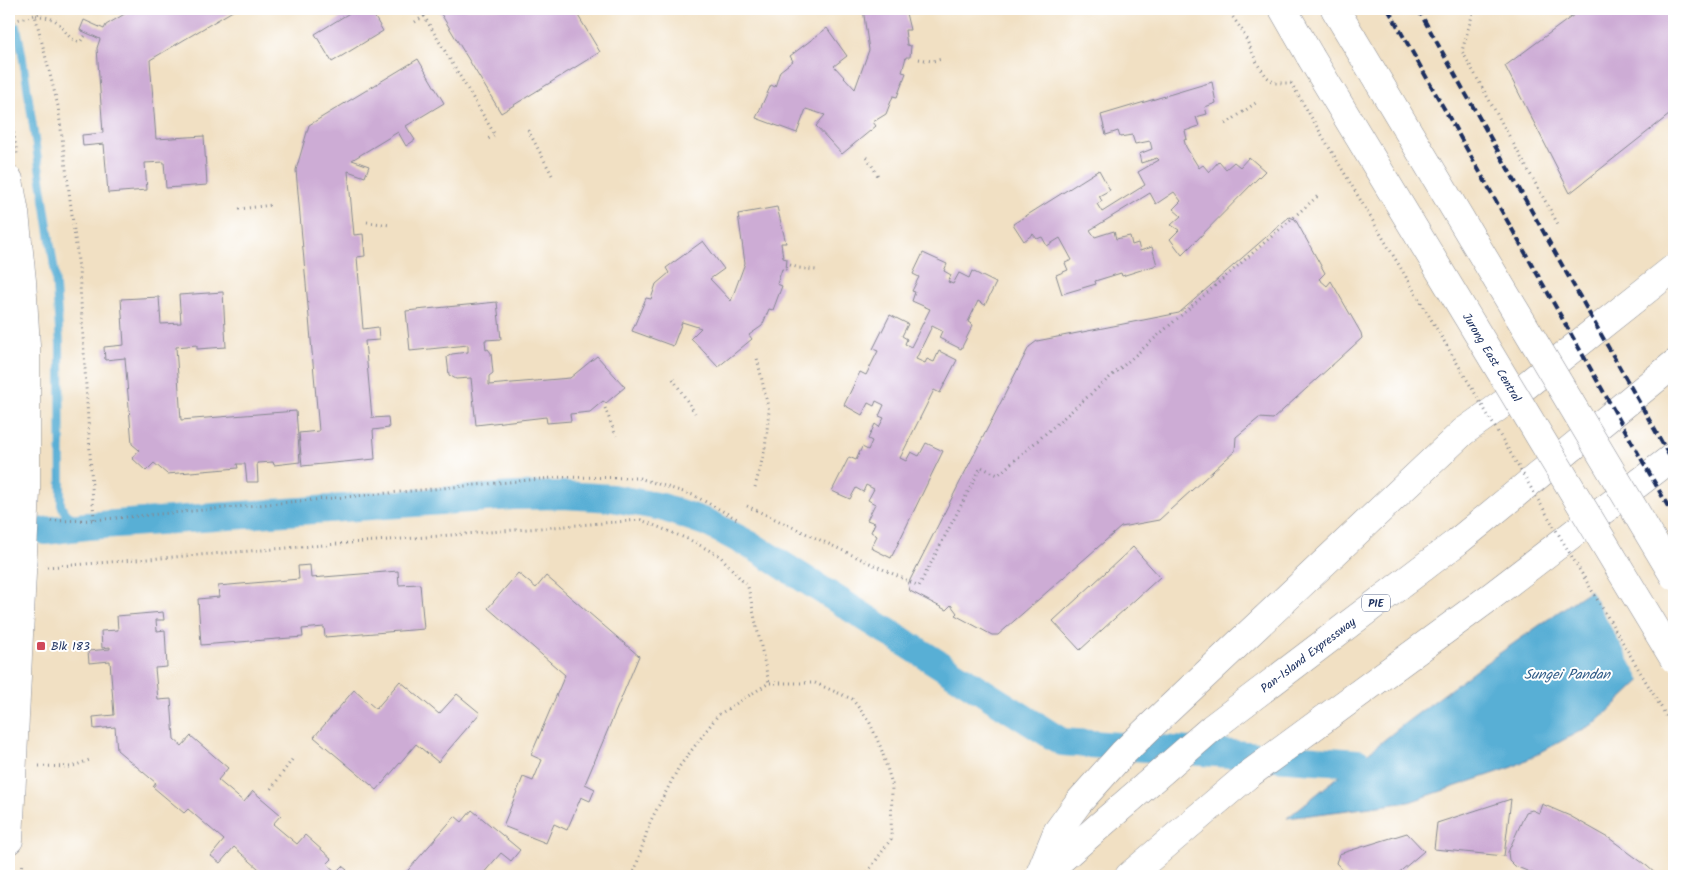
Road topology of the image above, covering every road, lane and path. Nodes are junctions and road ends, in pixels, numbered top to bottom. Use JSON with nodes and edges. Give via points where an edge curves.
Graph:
{"nodes":[{"id":1,"x":48,"y":9,"type":"edge"},
{"id":2,"x":420,"y":9,"type":"edge"},
{"id":3,"x":1227,"y":9,"type":"edge"},
{"id":4,"x":1283,"y":9,"type":"edge"},
{"id":5,"x":1335,"y":9,"type":"edge"},
{"id":6,"x":1474,"y":9,"type":"edge"},
{"id":7,"x":35,"y":15,"type":"junction"},
{"id":8,"x":424,"y":16,"type":"junction"},
{"id":9,"x":9,"y":22,"type":"edge"},
{"id":10,"x":415,"y":22,"type":"dead end"},
{"id":11,"x":85,"y":36,"type":"dead end"},
{"id":12,"x":919,"y":59,"type":"dead end"},
{"id":13,"x":943,"y":59,"type":"dead end"},
{"id":14,"x":1258,"y":102,"type":"dead end"},
{"id":15,"x":1226,"y":124,"type":"dead end"},
{"id":16,"x":528,"y":130,"type":"dead end"},
{"id":17,"x":486,"y":140,"type":"dead end"},
{"id":18,"x":867,"y":158,"type":"dead end"},
{"id":19,"x":552,"y":175,"type":"dead end"},
{"id":20,"x":878,"y":176,"type":"dead end"},
{"id":21,"x":9,"y":180,"type":"edge"},
{"id":22,"x":1319,"y":195,"type":"dead end"},
{"id":23,"x":272,"y":205,"type":"dead end"},
{"id":24,"x":239,"y":209,"type":"dead end"},
{"id":25,"x":368,"y":222,"type":"dead end"},
{"id":26,"x":390,"y":225,"type":"dead end"},
{"id":27,"x":1559,"y":226,"type":"dead end"},
{"id":28,"x":790,"y":265,"type":"dead end"},
{"id":29,"x":1674,"y":268,"type":"edge"},
{"id":30,"x":816,"y":270,"type":"dead end"},
{"id":31,"x":757,"y":358,"type":"dead end"},
{"id":32,"x":1674,"y":364,"type":"edge"},
{"id":33,"x":673,"y":379,"type":"dead end"},
{"id":34,"x":605,"y":408,"type":"dead end"},
{"id":35,"x":695,"y":413,"type":"dead end"},
{"id":36,"x":616,"y":436,"type":"dead end"},
{"id":37,"x":1674,"y":456,"type":"edge"},
{"id":38,"x":755,"y":487,"type":"dead end"},
{"id":39,"x":746,"y":506,"type":"dead end"},
{"id":40,"x":94,"y":520,"type":"junction"},
{"id":41,"x":739,"y":520,"type":"dead end"},
{"id":42,"x":63,"y":521,"type":"dead end"},
{"id":43,"x":39,"y":568,"type":"dead end"},
{"id":44,"x":1674,"y":576,"type":"edge"},
{"id":45,"x":1674,"y":659,"type":"edge"},
{"id":46,"x":769,"y":683,"type":"junction"},
{"id":47,"x":1674,"y":729,"type":"edge"},
{"id":48,"x":294,"y":757,"type":"dead end"},
{"id":49,"x":92,"y":759,"type":"dead end"},
{"id":50,"x":37,"y":766,"type":"dead end"},
{"id":51,"x":271,"y":789,"type":"dead end"},
{"id":52,"x":9,"y":840,"type":"edge"},
{"id":53,"x":633,"y":876,"type":"edge"},
{"id":54,"x":864,"y":876,"type":"edge"},
{"id":55,"x":1040,"y":876,"type":"edge"},
{"id":56,"x":1129,"y":876,"type":"edge"}],
"edges":[{"from":1,"to":7,"type":"path"},
{"from":2,"to":8,"type":"path"},
{"from":3,"to":47,"type":"path","bridge":true,"via":[[1267,77],[1274,82],[1291,83]]},
{"from":4,"to":45,"type":"main road","name":"Jurong East Central","bridge":true},
{"from":5,"to":44,"type":"main road","bridge":true},
{"from":6,"to":27,"type":"path","via":[[1462,51]]},
{"from":7,"to":9,"type":"path"},
{"from":7,"to":11,"type":"path","via":[[58,23],[70,39],[80,42]]},
{"from":7,"to":40,"type":"path","via":[[58,106],[80,269]]},
{"from":8,"to":10,"type":"path"},
{"from":8,"to":17,"type":"path","via":[[495,135]]},
{"from":12,"to":13,"type":"path"},
{"from":14,"to":15,"type":"path"},
{"from":16,"to":19,"type":"path"},
{"from":18,"to":20,"type":"path"},
{"from":21,"to":52,"type":"main road","via":[[22,281],[26,346],[26,491]]},
{"from":22,"to":39,"type":"path","via":[[998,475],[981,467],[919,586]]},
{"from":23,"to":24,"type":"path"},
{"from":25,"to":26,"type":"path"},
{"from":28,"to":30,"type":"path"},
{"from":29,"to":55,"type":"main road","via":[[1463,432],[1153,724],[1078,803],[1057,832]]},
{"from":31,"to":38,"type":"path","via":[[769,411],[766,449]]},
{"from":32,"to":55,"type":"main road","name":"Pan-Island Expressway","number":"PIE","via":[[1457,542],[1212,728]]},
{"from":33,"to":35,"type":"path"},
{"from":34,"to":36,"type":"path"},
{"from":37,"to":56,"type":"main road","via":[[1493,596],[1248,774]]},
{"from":40,"to":41,"type":"path","via":[[572,477],[639,478],[692,495]]},
{"from":40,"to":42,"type":"path"},
{"from":43,"to":46,"type":"path","via":[[641,520],[720,556],[748,587]]},
{"from":46,"to":53,"type":"path","via":[[718,715],[679,767],[650,822]]},
{"from":46,"to":54,"type":"path","via":[[815,683],[852,700],[869,721],[892,784],[891,839]]},
{"from":48,"to":51,"type":"path"},
{"from":49,"to":50,"type":"path","via":[[71,767]]}]}
